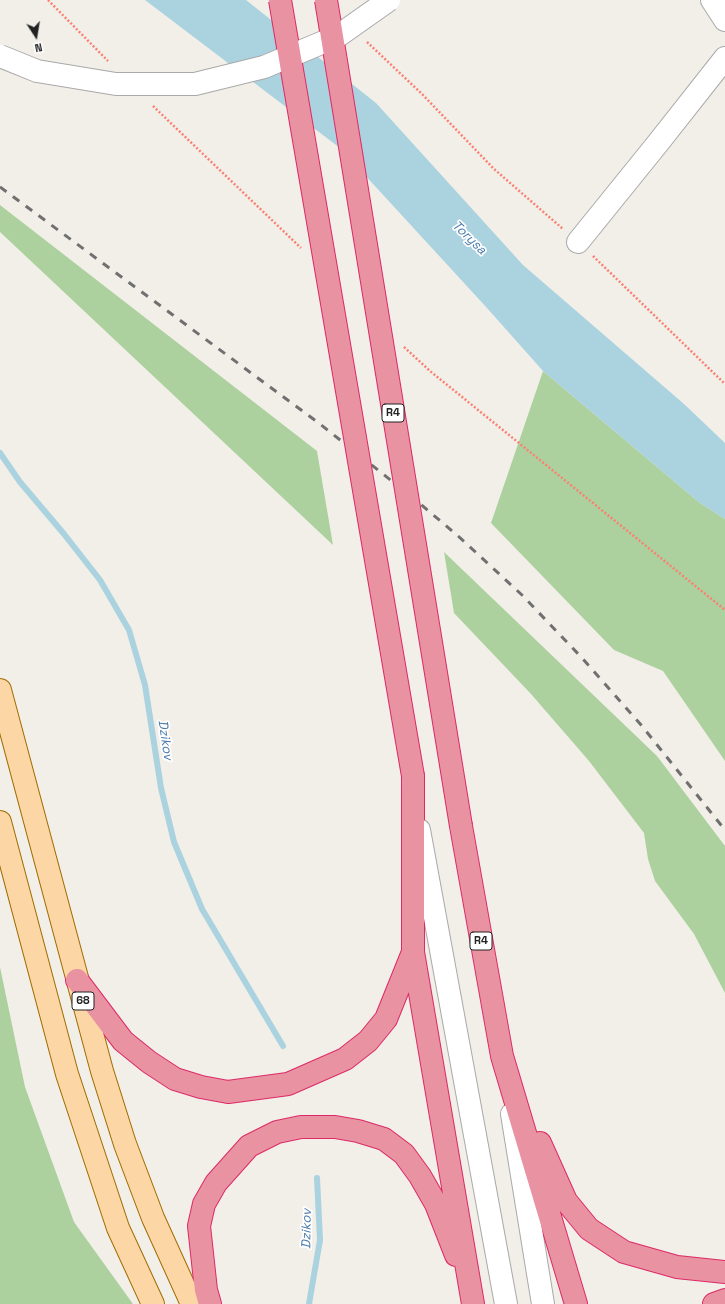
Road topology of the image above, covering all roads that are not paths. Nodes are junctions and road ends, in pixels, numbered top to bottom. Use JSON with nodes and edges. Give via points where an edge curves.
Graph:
{"nodes":[{"id":1,"x":280,"y":0,"type":"edge"},
{"id":2,"x":326,"y":0,"type":"edge"},
{"id":3,"x":389,"y":0,"type":"edge"},
{"id":4,"x":712,"y":0,"type":"edge"},
{"id":5,"x":725,"y":20,"type":"edge"},
{"id":6,"x":0,"y":56,"type":"edge"},
{"id":7,"x":725,"y":58,"type":"edge"},
{"id":8,"x":578,"y":242,"type":"road end"},
{"id":9,"x":0,"y":690,"type":"edge"},
{"id":10,"x":413,"y":776,"type":"junction"},
{"id":11,"x":0,"y":822,"type":"edge"},
{"id":12,"x":413,"y":952,"type":"junction"},
{"id":13,"x":77,"y":980,"type":"junction"},
{"id":14,"x":502,"y":1056,"type":"junction"},
{"id":15,"x":725,"y":1272,"type":"edge"},
{"id":16,"x":473,"y":1300,"type":"edge"},
{"id":17,"x":725,"y":1300,"type":"edge"},
{"id":18,"x":153,"y":1304,"type":"edge"},
{"id":19,"x":192,"y":1304,"type":"edge"},
{"id":20,"x":210,"y":1304,"type":"edge"},
{"id":21,"x":506,"y":1304,"type":"edge"},
{"id":22,"x":543,"y":1304,"type":"edge"},
{"id":23,"x":576,"y":1304,"type":"edge"},
{"id":24,"x":714,"y":1304,"type":"edge"}],
"edges":[{"from":1,"to":10,"type":"highway","bridge":true},
{"from":2,"to":14,"type":"highway","number":"R4","bridge":true,"via":[[460,826]]},
{"from":3,"to":6,"type":"lane","bridge":true,"via":[[338,36],[264,67],[195,84],[116,84],[37,71]]},
{"from":4,"to":5,"type":"lane"},
{"from":7,"to":8,"type":"lane"},
{"from":9,"to":13,"type":"main road","number":"68"},
{"from":10,"to":12,"type":"highway"},
{"from":10,"to":21,"type":"lane","via":[[421,842]]},
{"from":11,"to":18,"type":"main road","via":[[67,1074],[118,1228]]},
{"from":12,"to":13,"type":"highway","via":[[386,1019],[368,1041],[345,1060],[288,1084],[228,1092],[175,1079],[149,1062],[123,1040]]},
{"from":12,"to":16,"type":"highway"},
{"from":13,"to":19,"type":"main road","number":"68","via":[[125,1144]]},
{"from":14,"to":15,"type":"highway","via":[[566,1201],[589,1229],[624,1252],[676,1267]]},
{"from":14,"to":22,"type":"lane","number":"R4"},
{"from":14,"to":23,"type":"highway"},
{"from":16,"to":20,"type":"highway","via":[[436,1204],[404,1154],[384,1139],[358,1131],[335,1127],[301,1127],[277,1132],[249,1146],[216,1183],[204,1204],[199,1226],[206,1290]]},
{"from":17,"to":24,"type":"highway"}]}
